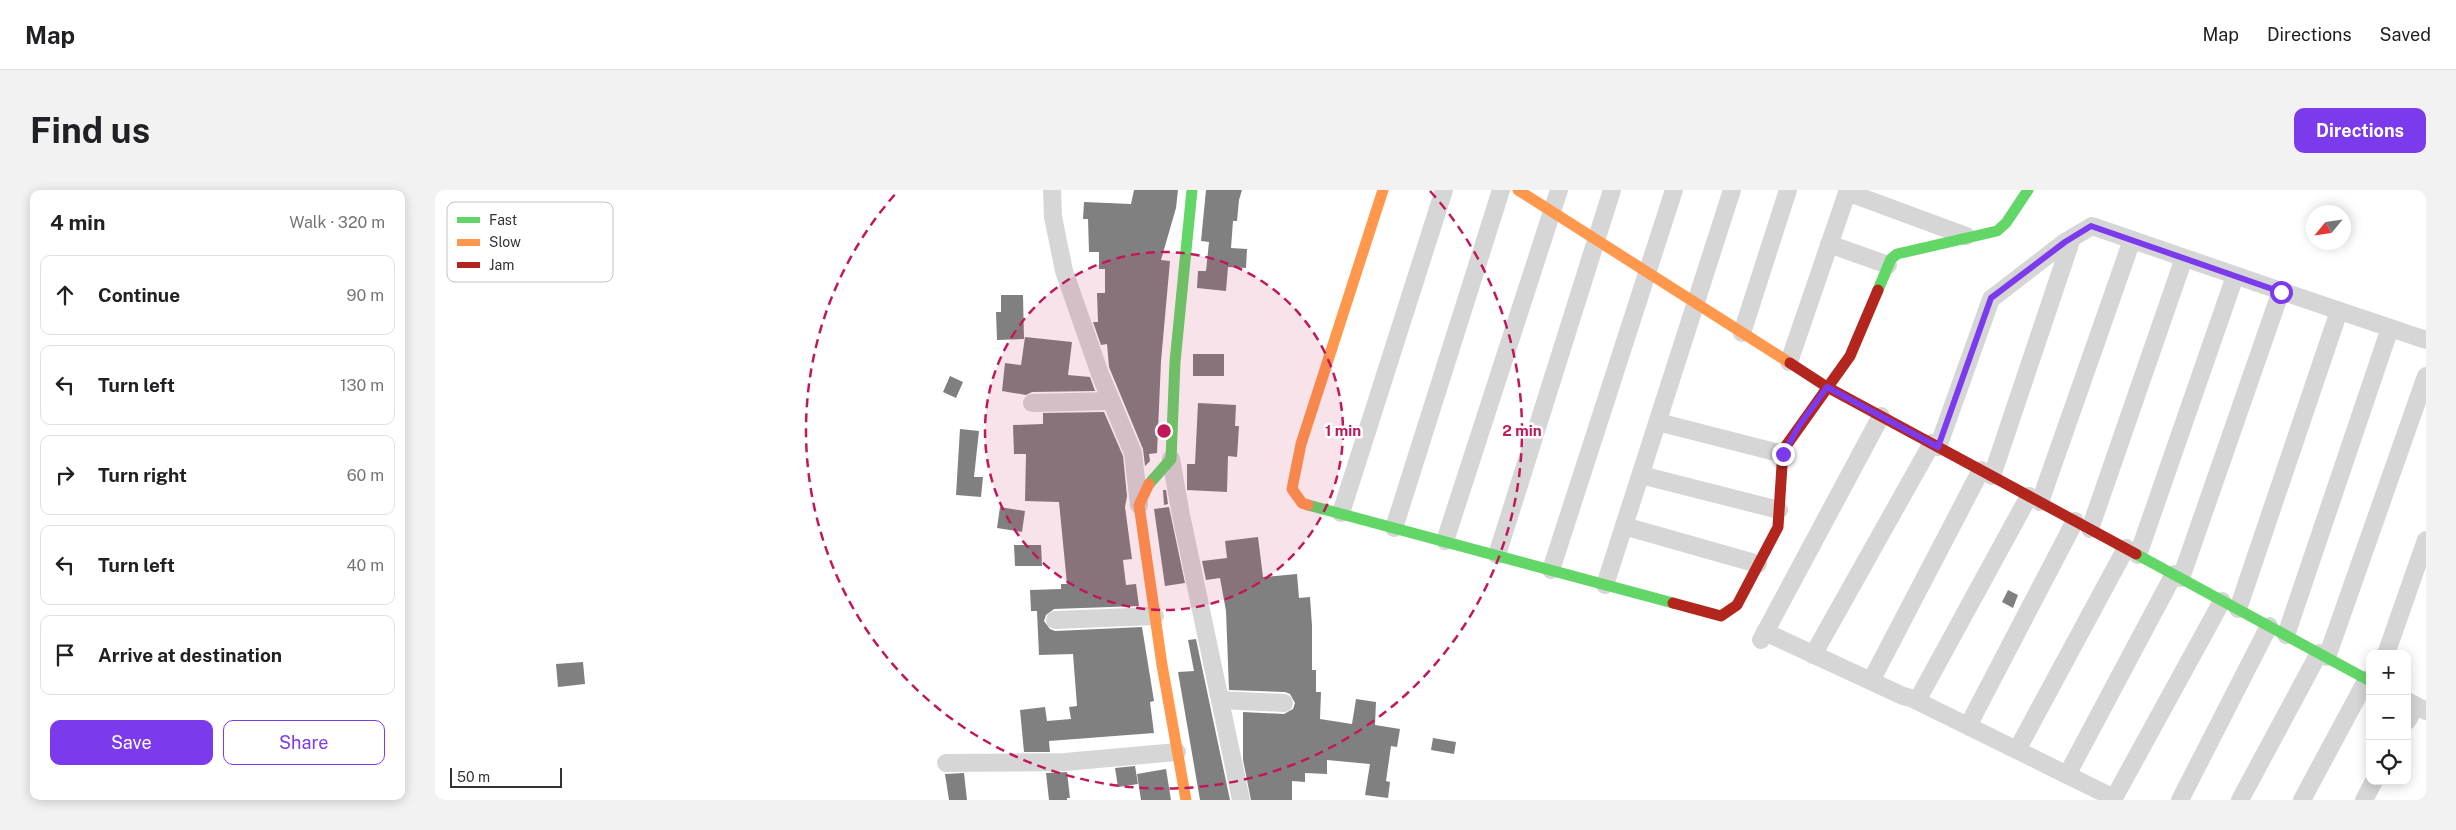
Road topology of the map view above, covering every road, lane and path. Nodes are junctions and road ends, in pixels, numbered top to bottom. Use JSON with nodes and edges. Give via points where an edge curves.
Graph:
{"nodes":[{"id":1,"x":1052,"y":190,"type":"edge"},
{"id":2,"x":1192,"y":190,"type":"edge"},
{"id":3,"x":1383,"y":190,"type":"edge"},
{"id":4,"x":1444,"y":190,"type":"edge"},
{"id":5,"x":1501,"y":190,"type":"edge"},
{"id":6,"x":1518,"y":190,"type":"edge"},
{"id":7,"x":1559,"y":190,"type":"edge"},
{"id":8,"x":1613,"y":190,"type":"edge"},
{"id":9,"x":1674,"y":190,"type":"edge"},
{"id":10,"x":1732,"y":190,"type":"edge"},
{"id":11,"x":1788,"y":190,"type":"edge"},
{"id":12,"x":1847,"y":191,"type":"edge"},
{"id":13,"x":2025,"y":191,"type":"edge"},
{"id":14,"x":1552,"y":212,"type":"junction"},
{"id":15,"x":1966,"y":236,"type":"junction"},
{"id":16,"x":2072,"y":238,"type":"junction"},
{"id":17,"x":1595,"y":239,"type":"junction"},
{"id":18,"x":2132,"y":240,"type":"junction"},
{"id":19,"x":1829,"y":244,"type":"junction"},
{"id":20,"x":2184,"y":258,"type":"junction"},
{"id":21,"x":1888,"y":265,"type":"junction"},
{"id":22,"x":1648,"y":272,"type":"junction"},
{"id":23,"x":2235,"y":276,"type":"junction"},
{"id":24,"x":2281,"y":292,"type":"junction"},
{"id":25,"x":1695,"y":302,"type":"junction"},
{"id":26,"x":2339,"y":311,"type":"junction"},
{"id":27,"x":2390,"y":328,"type":"junction"},
{"id":28,"x":1742,"y":332,"type":"junction"},
{"id":29,"x":2426,"y":340,"type":"edge"},
{"id":30,"x":1789,"y":362,"type":"junction"},
{"id":31,"x":2426,"y":376,"type":"edge"},
{"id":32,"x":1827,"y":387,"type":"junction"},
{"id":33,"x":1111,"y":401,"type":"junction"},
{"id":34,"x":1031,"y":403,"type":"dead end"},
{"id":35,"x":1881,"y":416,"type":"junction"},
{"id":36,"x":1659,"y":422,"type":"junction"},
{"id":37,"x":1935,"y":445,"type":"junction"},
{"id":38,"x":1783,"y":454,"type":"junction"},
{"id":39,"x":1171,"y":459,"type":"junction"},
{"id":40,"x":1987,"y":473,"type":"junction"},
{"id":41,"x":1641,"y":475,"type":"junction"},
{"id":42,"x":2035,"y":499,"type":"junction"},
{"id":43,"x":1139,"y":505,"type":"junction"},
{"id":44,"x":1779,"y":510,"type":"junction"},
{"id":45,"x":1341,"y":514,"type":"junction"},
{"id":46,"x":2083,"y":525,"type":"junction"},
{"id":47,"x":1624,"y":526,"type":"junction"},
{"id":48,"x":1395,"y":528,"type":"junction"},
{"id":49,"x":2426,"y":540,"type":"edge"},
{"id":50,"x":1445,"y":542,"type":"junction"},
{"id":51,"x":2132,"y":552,"type":"junction"},
{"id":52,"x":1497,"y":556,"type":"junction"},
{"id":53,"x":1759,"y":564,"type":"junction"},
{"id":54,"x":1551,"y":570,"type":"junction"},
{"id":55,"x":2177,"y":576,"type":"junction"},
{"id":56,"x":1605,"y":585,"type":"junction"},
{"id":57,"x":2230,"y":605,"type":"junction"},
{"id":58,"x":1155,"y":616,"type":"junction"},
{"id":59,"x":1055,"y":620,"type":"dead end"},
{"id":60,"x":2269,"y":626,"type":"junction"},
{"id":61,"x":2286,"y":635,"type":"junction"},
{"id":62,"x":2388,"y":650,"type":"edge"},
{"id":63,"x":1813,"y":655,"type":"junction"},
{"id":64,"x":2323,"y":655,"type":"junction"},
{"id":65,"x":2366,"y":679,"type":"edge"},
{"id":66,"x":1871,"y":682,"type":"junction"},
{"id":67,"x":2366,"y":684,"type":"edge"},
{"id":68,"x":1220,"y":700,"type":"junction"},
{"id":69,"x":1917,"y":701,"type":"junction"},
{"id":70,"x":1284,"y":703,"type":"dead end"},
{"id":71,"x":1968,"y":726,"type":"junction"},
{"id":72,"x":2017,"y":750,"type":"junction"},
{"id":73,"x":1177,"y":752,"type":"junction"},
{"id":74,"x":945,"y":763,"type":"dead end"},
{"id":75,"x":2067,"y":775,"type":"junction"},
{"id":76,"x":2372,"y":785,"type":"edge"},
{"id":77,"x":2123,"y":797,"type":"edge"},
{"id":78,"x":1186,"y":800,"type":"edge"},
{"id":79,"x":1241,"y":800,"type":"edge"},
{"id":80,"x":2180,"y":800,"type":"edge"},
{"id":81,"x":2240,"y":800,"type":"edge"},
{"id":82,"x":2302,"y":800,"type":"edge"},
{"id":83,"x":2364,"y":800,"type":"edge"}],
"edges":[{"from":1,"to":33,"type":"street","via":[[1053,217],[1064,271]]},
{"from":2,"to":39,"type":"street","via":[[1175,362]]},
{"from":3,"to":45,"type":"street","via":[[1301,444],[1292,489],[1302,503]]},
{"from":4,"to":45,"type":"street"},
{"from":5,"to":48,"type":"street"},
{"from":6,"to":14,"type":"street"},
{"from":7,"to":14,"type":"street"},
{"from":8,"to":17,"type":"street"},
{"from":9,"to":22,"type":"street"},
{"from":10,"to":25,"type":"street"},
{"from":11,"to":28,"type":"street"},
{"from":12,"to":15,"type":"street"},
{"from":12,"to":19,"type":"street"},
{"from":13,"to":15,"type":"street","via":[[2006,223],[1997,231]]},
{"from":14,"to":17,"type":"street"},
{"from":14,"to":50,"type":"street"},
{"from":15,"to":21,"type":"street","via":[[1897,254]]},
{"from":16,"to":18,"type":"street","via":[[2091,226]]},
{"from":16,"to":37,"type":"street","via":[[1991,298]]},
{"from":16,"to":40,"type":"street"},
{"from":17,"to":22,"type":"street"},
{"from":17,"to":52,"type":"street"},
{"from":18,"to":20,"type":"street"},
{"from":18,"to":42,"type":"street"},
{"from":19,"to":21,"type":"street"},
{"from":19,"to":30,"type":"street"},
{"from":20,"to":23,"type":"street"},
{"from":20,"to":46,"type":"street"},
{"from":21,"to":32,"type":"street","via":[[1850,356]]},
{"from":22,"to":25,"type":"street"},
{"from":22,"to":54,"type":"street"},
{"from":23,"to":24,"type":"street"},
{"from":23,"to":51,"type":"street"},
{"from":24,"to":26,"type":"street"},
{"from":24,"to":55,"type":"street"},
{"from":25,"to":28,"type":"street"},
{"from":25,"to":36,"type":"street"},
{"from":26,"to":27,"type":"street"},
{"from":26,"to":57,"type":"street"},
{"from":27,"to":29,"type":"street"},
{"from":27,"to":61,"type":"street"},
{"from":28,"to":30,"type":"street"},
{"from":30,"to":32,"type":"street"},
{"from":31,"to":64,"type":"street"},
{"from":32,"to":35,"type":"street"},
{"from":32,"to":38,"type":"street"},
{"from":33,"to":34,"type":"street"},
{"from":33,"to":43,"type":"street","via":[[1133,453]]},
{"from":35,"to":37,"type":"street"},
{"from":35,"to":63,"type":"street","via":[[1763,636]]},
{"from":36,"to":38,"type":"street"},
{"from":36,"to":41,"type":"street"},
{"from":37,"to":40,"type":"street"},
{"from":37,"to":63,"type":"street"},
{"from":38,"to":44,"type":"street"},
{"from":39,"to":43,"type":"street","via":[[1149,484]]},
{"from":39,"to":68,"type":"street"},
{"from":40,"to":42,"type":"street"},
{"from":40,"to":66,"type":"street"},
{"from":41,"to":44,"type":"street"},
{"from":41,"to":47,"type":"street"},
{"from":42,"to":46,"type":"street"},
{"from":42,"to":69,"type":"street"},
{"from":43,"to":58,"type":"street"},
{"from":44,"to":53,"type":"street","via":[[1778,527]]},
{"from":45,"to":48,"type":"street"},
{"from":46,"to":51,"type":"street"},
{"from":46,"to":71,"type":"street"},
{"from":47,"to":53,"type":"street"},
{"from":47,"to":56,"type":"street"},
{"from":48,"to":50,"type":"street"},
{"from":49,"to":62,"type":"street"},
{"from":50,"to":52,"type":"street"},
{"from":51,"to":55,"type":"street"},
{"from":51,"to":72,"type":"street"},
{"from":52,"to":54,"type":"street"},
{"from":53,"to":56,"type":"street","via":[[1737,605],[1721,616]]},
{"from":54,"to":56,"type":"street"},
{"from":55,"to":57,"type":"street"},
{"from":55,"to":75,"type":"street"},
{"from":57,"to":60,"type":"street"},
{"from":57,"to":77,"type":"street"},
{"from":58,"to":59,"type":"street"},
{"from":58,"to":73,"type":"street"},
{"from":60,"to":61,"type":"street"},
{"from":60,"to":80,"type":"street"},
{"from":61,"to":64,"type":"street"},
{"from":63,"to":66,"type":"street"},
{"from":64,"to":65,"type":"street"},
{"from":64,"to":81,"type":"street"},
{"from":66,"to":69,"type":"street"},
{"from":67,"to":82,"type":"street"},
{"from":68,"to":70,"type":"street"},
{"from":68,"to":79,"type":"street"},
{"from":69,"to":71,"type":"street"},
{"from":71,"to":72,"type":"street"},
{"from":72,"to":75,"type":"street"},
{"from":73,"to":74,"type":"street","via":[[1065,762]]},
{"from":73,"to":78,"type":"street"},
{"from":75,"to":77,"type":"street","via":[[2114,798]]},
{"from":76,"to":83,"type":"street"}]}
